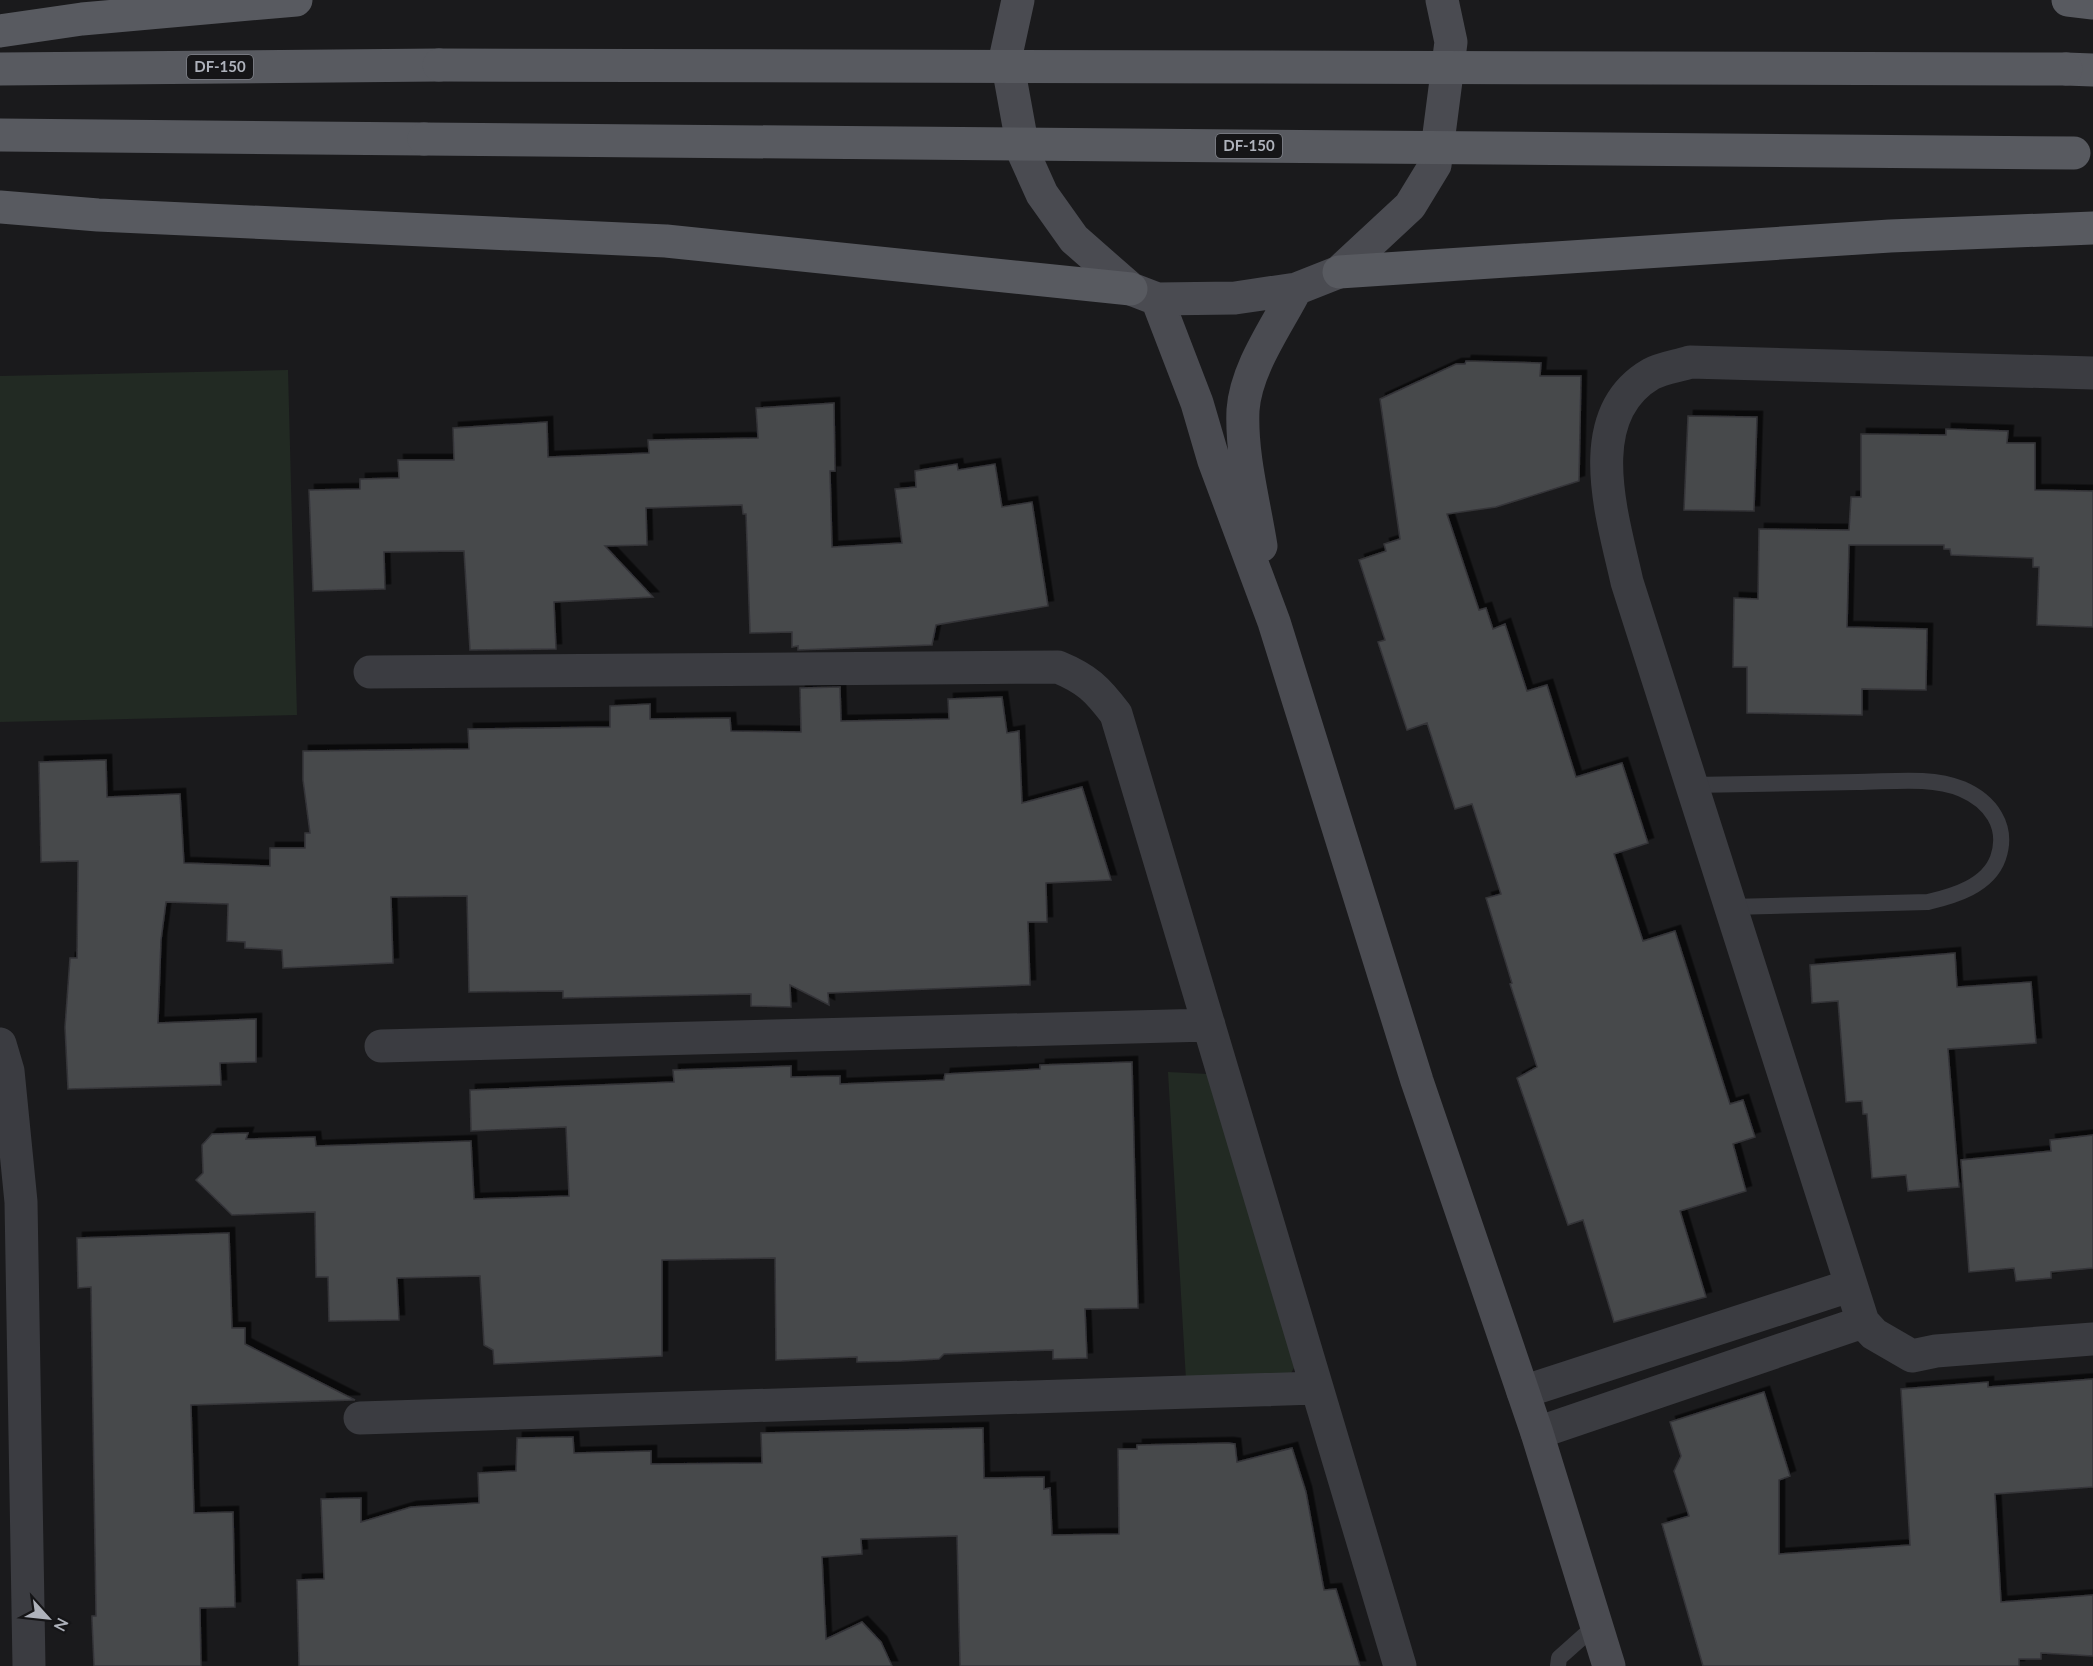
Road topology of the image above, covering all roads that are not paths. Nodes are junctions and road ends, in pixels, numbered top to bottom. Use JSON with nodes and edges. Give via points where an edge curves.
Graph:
{"nodes":[{"id":1,"x":296,"y":0,"type":"edge"},
{"id":2,"x":1018,"y":0,"type":"edge"},
{"id":3,"x":1442,"y":0,"type":"edge"},
{"id":4,"x":2068,"y":0,"type":"edge"},
{"id":5,"x":2093,"y":3,"type":"edge"},
{"id":6,"x":0,"y":31,"type":"edge"},
{"id":7,"x":0,"y":69,"type":"edge"},
{"id":8,"x":2079,"y":70,"type":"edge"},
{"id":9,"x":0,"y":135,"type":"edge"},
{"id":10,"x":2084,"y":153,"type":"edge"},
{"id":11,"x":0,"y":207,"type":"edge"},
{"id":12,"x":2093,"y":228,"type":"edge"},
{"id":13,"x":1339,"y":272,"type":"junction"},
{"id":14,"x":1296,"y":289,"type":"junction"},
{"id":15,"x":1144,"y":294,"type":"junction"},
{"id":16,"x":2093,"y":373,"type":"edge"},
{"id":17,"x":1274,"y":622,"type":"junction"},
{"id":18,"x":370,"y":672,"type":"dead end"},
{"id":19,"x":1692,"y":785,"type":"junction"},
{"id":20,"x":1731,"y":907,"type":"junction"},
{"id":21,"x":1209,"y":1025,"type":"junction"},
{"id":22,"x":0,"y":1044,"type":"edge"},
{"id":23,"x":381,"y":1046,"type":"dead end"},
{"id":24,"x":1849,"y":1286,"type":"junction"},
{"id":25,"x":1863,"y":1322,"type":"junction"},
{"id":26,"x":2093,"y":1339,"type":"edge"},
{"id":27,"x":1316,"y":1388,"type":"junction"},
{"id":28,"x":1523,"y":1392,"type":"junction"},
{"id":29,"x":360,"y":1418,"type":"dead end"},
{"id":30,"x":1537,"y":1433,"type":"junction"},
{"id":31,"x":1596,"y":1624,"type":"junction"},
{"id":32,"x":29,"y":1666,"type":"edge"},
{"id":33,"x":1400,"y":1666,"type":"edge"},
{"id":34,"x":1558,"y":1666,"type":"edge"},
{"id":35,"x":1609,"y":1666,"type":"edge"}],
"edges":[{"from":1,"to":6,"type":"main road","via":[[82,19]]},
{"from":2,"to":15,"type":"main road","via":[[1006,55],[1024,154],[1042,194],[1074,239]]},
{"from":3,"to":13,"type":"main road","via":[[1451,42],[1436,165],[1410,206]]},
{"from":4,"to":5,"type":"main road"},
{"from":7,"to":8,"type":"main road","number":"DF-150","bridge":true,"via":[[439,65]]},
{"from":9,"to":10,"type":"main road","number":"DF-150","bridge":true},
{"from":11,"to":15,"type":"main road","via":[[666,241]]},
{"from":12,"to":13,"type":"main road","via":[[1890,236]]},
{"from":13,"to":14,"type":"main road"},
{"from":14,"to":15,"type":"main road","via":[[1235,298]]},
{"from":14,"to":17,"type":"main road","via":[[1257,363],[1243,410]]},
{"from":15,"to":17,"type":"main road","via":[[1197,404]]},
{"from":16,"to":19,"type":"street","via":[[1690,362],[1651,374],[1622,400],[1609,431],[1606,474],[1616,533],[1627,582]]},
{"from":17,"to":28,"type":"main road","via":[[1417,1081]]},
{"from":18,"to":21,"type":"street","via":[[1058,667],[1074,673],[1099,690],[1116,714]]},
{"from":19,"to":20,"type":"street"},
{"from":19,"to":20,"type":"lane","via":[[1918,781],[1961,789],[1985,803],[1997,818],[2002,835],[1997,861],[1977,884],[1948,898],[1928,902]]},
{"from":20,"to":24,"type":"street"},
{"from":21,"to":23,"type":"street"},
{"from":21,"to":27,"type":"street"},
{"from":22,"to":32,"type":"street","via":[[8,1071],[21,1202]]},
{"from":24,"to":25,"type":"street"},
{"from":24,"to":28,"type":"street"},
{"from":25,"to":26,"type":"street","via":[[1874,1334],[1912,1356]]},
{"from":25,"to":30,"type":"street"},
{"from":27,"to":29,"type":"street"},
{"from":27,"to":33,"type":"street"},
{"from":28,"to":30,"type":"main road"},
{"from":30,"to":31,"type":"main road"},
{"from":31,"to":34,"type":"lane","via":[[1559,1658]]},
{"from":31,"to":35,"type":"main road"}]}
